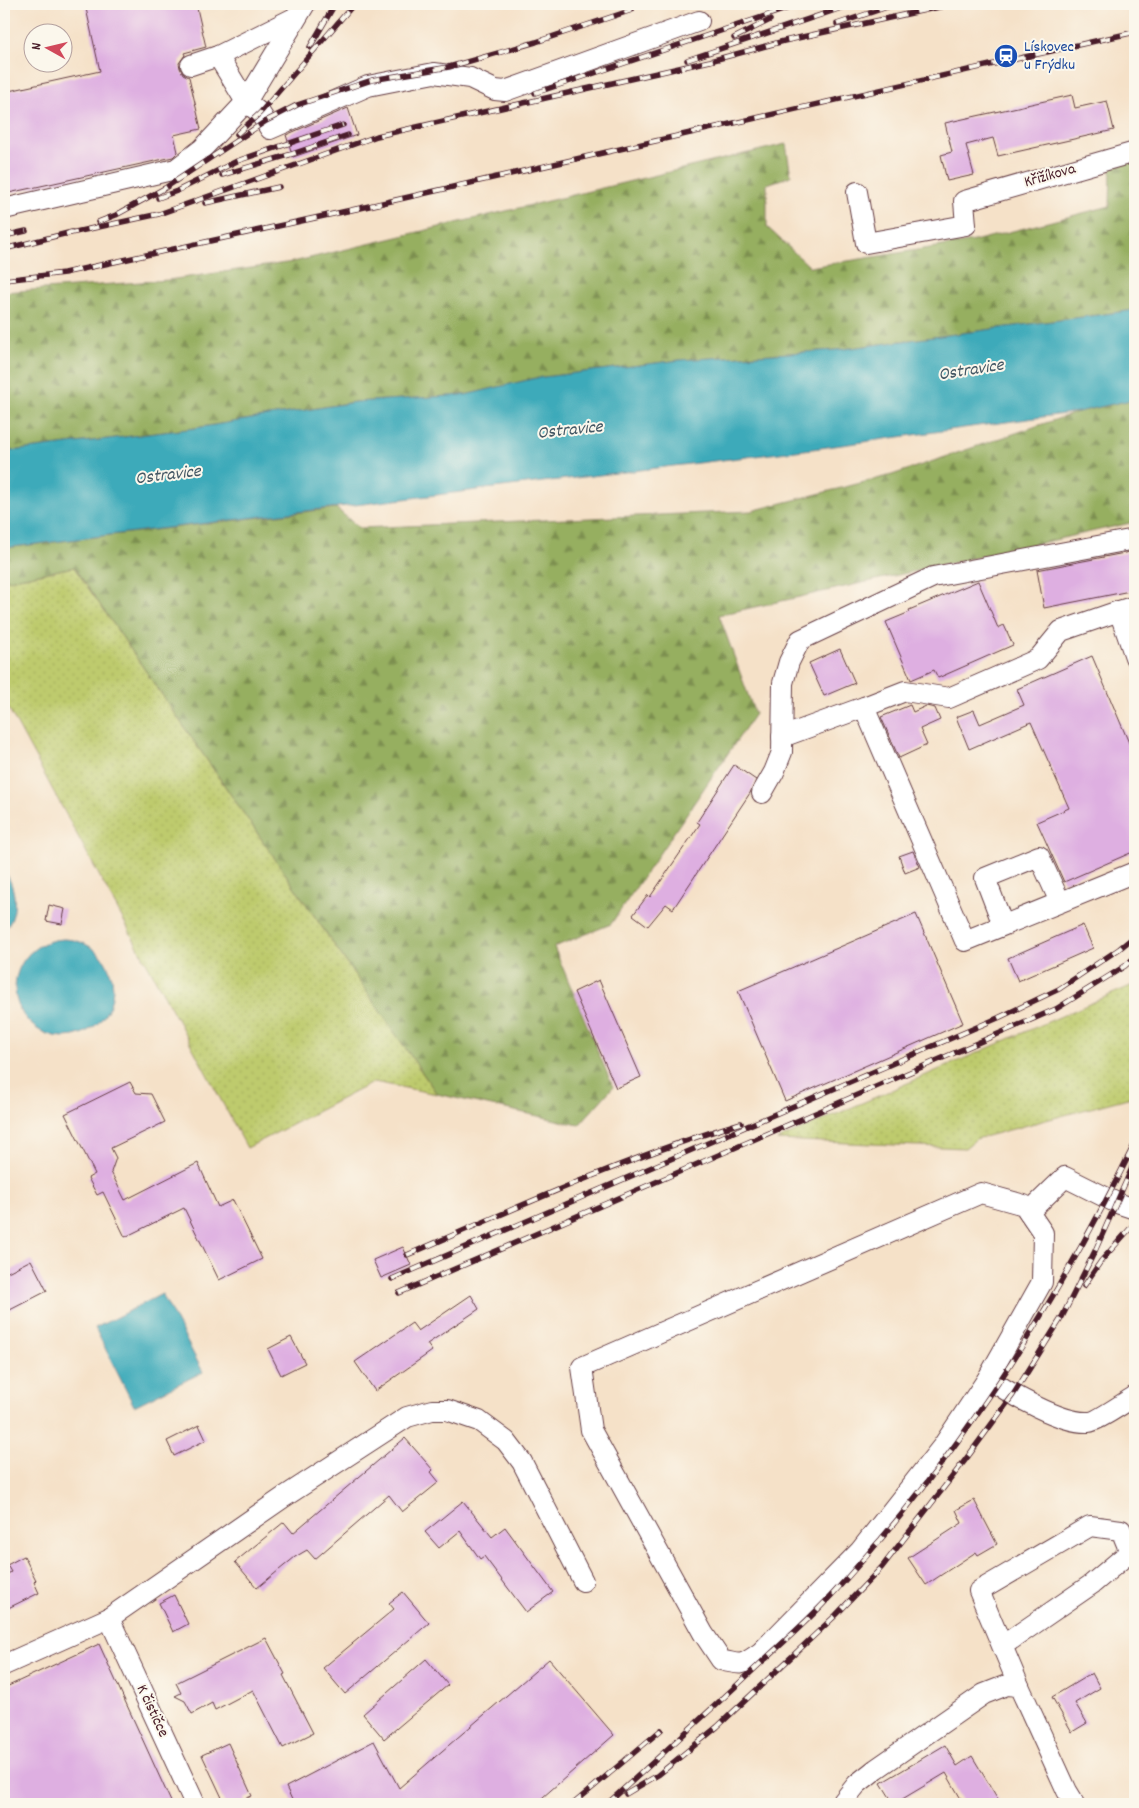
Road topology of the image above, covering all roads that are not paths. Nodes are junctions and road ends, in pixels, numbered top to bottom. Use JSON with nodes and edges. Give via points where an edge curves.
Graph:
{"nodes":[{"id":1,"x":300,"y":10,"type":"edge"},
{"id":2,"x":699,"y":21,"type":"dead end"},
{"id":3,"x":218,"y":56,"type":"junction"},
{"id":4,"x":191,"y":65,"type":"dead end"},
{"id":5,"x":246,"y":102,"type":"junction"},
{"id":6,"x":1135,"y":152,"type":"edge"},
{"id":7,"x":857,"y":192,"type":"dead end"},
{"id":8,"x":4,"y":209,"type":"edge"},
{"id":9,"x":1135,"y":539,"type":"edge"},
{"id":10,"x":1127,"y":609,"type":"edge"},
{"id":11,"x":1135,"y":657,"type":"edge"},
{"id":12,"x":864,"y":707,"type":"junction"},
{"id":13,"x":782,"y":737,"type":"junction"},
{"id":14,"x":762,"y":793,"type":"dead end"},
{"id":15,"x":1135,"y":872,"type":"edge"},
{"id":16,"x":1060,"y":902,"type":"junction"},
{"id":17,"x":1003,"y":925,"type":"junction"},
{"id":18,"x":1135,"y":1209,"type":"edge"},
{"id":19,"x":1029,"y":1212,"type":"junction"},
{"id":20,"x":988,"y":1378,"type":"junction"},
{"id":21,"x":1135,"y":1396,"type":"edge"},
{"id":22,"x":583,"y":1581,"type":"dead end"},
{"id":23,"x":109,"y":1618,"type":"junction"},
{"id":24,"x":1002,"y":1646,"type":"junction"},
{"id":25,"x":4,"y":1665,"type":"edge"},
{"id":26,"x":1019,"y":1686,"type":"junction"},
{"id":27,"x":194,"y":1804,"type":"edge"},
{"id":28,"x":841,"y":1804,"type":"edge"},
{"id":29,"x":1075,"y":1804,"type":"edge"}],
"edges":[{"from":1,"to":3,"type":"street"},
{"from":1,"to":5,"type":"street"},
{"from":2,"to":5,"type":"street","via":[[505,91],[470,78],[434,73],[368,86],[270,129],[260,113]]},
{"from":3,"to":4,"type":"street"},
{"from":3,"to":5,"type":"street"},
{"from":5,"to":8,"type":"street","via":[[202,149],[176,169]]},
{"from":6,"to":7,"type":"street","name":"Křižíkova","via":[[964,201],[966,225],[866,243]]},
{"from":9,"to":13,"type":"street","via":[[933,577],[800,640],[783,684]]},
{"from":10,"to":11,"type":"street"},
{"from":10,"to":12,"type":"street","via":[[1061,631],[1038,659],[949,698],[905,691]]},
{"from":12,"to":13,"type":"street"},
{"from":12,"to":17,"type":"street","via":[[965,941]]},
{"from":13,"to":14,"type":"street","via":[[782,752]]},
{"from":15,"to":16,"type":"street"},
{"from":16,"to":17,"type":"street"},
{"from":16,"to":17,"type":"street","via":[[1039,856],[985,878]]},
{"from":18,"to":19,"type":"street","via":[[1065,1177]]},
{"from":19,"to":20,"type":"street","via":[[1043,1233],[1042,1282]]},
{"from":19,"to":20,"type":"street","via":[[1024,1205],[981,1193],[582,1367],[590,1430],[703,1633],[721,1660],[738,1665],[761,1652],[860,1552],[942,1447]]},
{"from":20,"to":21,"type":"street","via":[[1012,1395],[1061,1418],[1090,1422]]},
{"from":22,"to":23,"type":"street","via":[[522,1462],[506,1441],[464,1414],[432,1410],[407,1417]]},
{"from":23,"to":25,"type":"street"},
{"from":23,"to":27,"type":"street","name":"K čističce"},
{"from":24,"to":24,"type":"street","via":[[979,1591],[1090,1526],[1122,1530],[1130,1552],[1092,1584]]},
{"from":24,"to":26,"type":"street"},
{"from":26,"to":28,"type":"street","via":[[1007,1685],[984,1694],[876,1768]]},
{"from":26,"to":29,"type":"street"}]}
